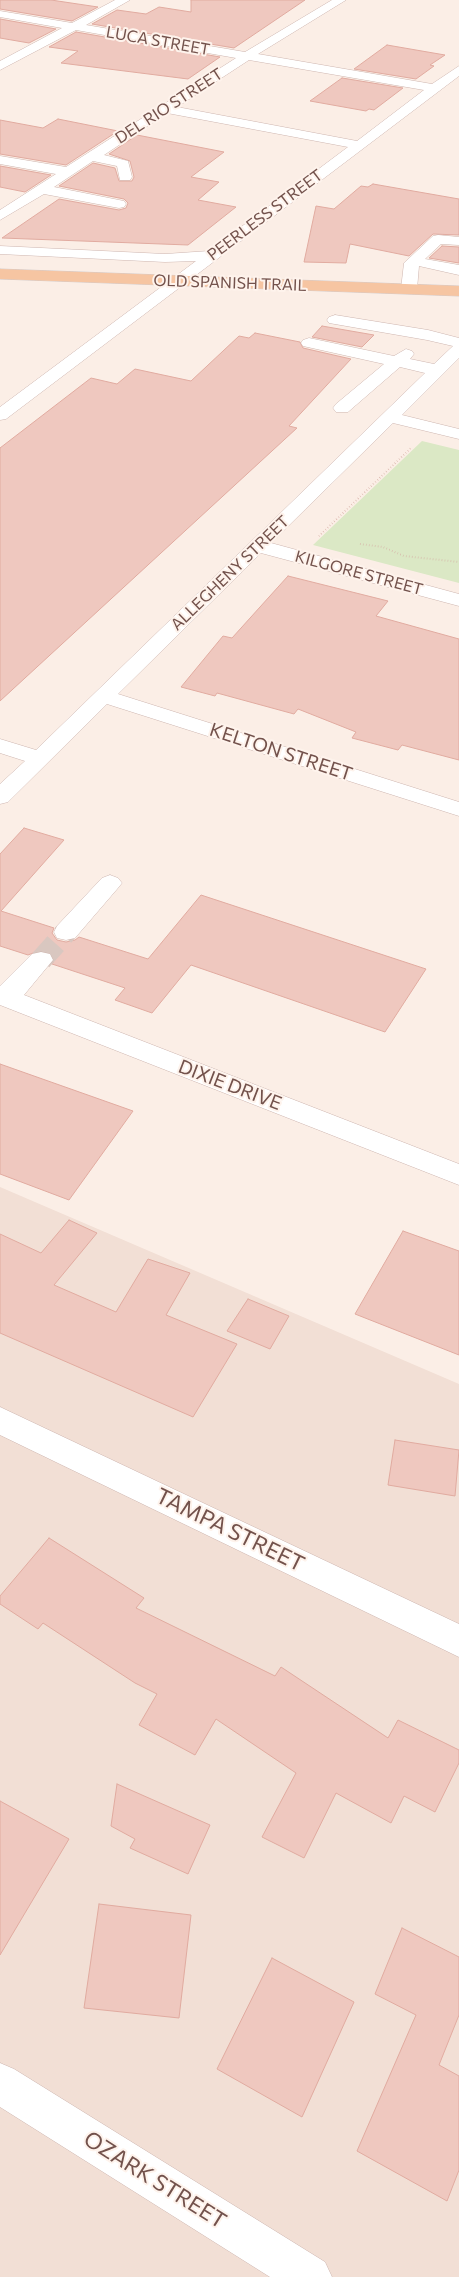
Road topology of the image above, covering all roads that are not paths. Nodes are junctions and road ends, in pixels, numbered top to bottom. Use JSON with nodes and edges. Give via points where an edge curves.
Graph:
{"nodes":[{"id":1,"x":124,"y":0,"type":"edge"},
{"id":2,"x":340,"y":0,"type":"edge"},
{"id":3,"x":0,"y":14,"type":"edge"},
{"id":4,"x":74,"y":26,"type":"junction"},
{"id":5,"x":247,"y":56,"type":"junction"},
{"id":6,"x":0,"y":66,"type":"edge"},
{"id":7,"x":457,"y":74,"type":"edge"},
{"id":8,"x":434,"y":88,"type":"junction"},
{"id":9,"x":166,"y":109,"type":"junction"},
{"id":10,"x":359,"y":145,"type":"junction"},
{"id":11,"x":91,"y":157,"type":"junction"},
{"id":12,"x":0,"y":160,"type":"edge"},
{"id":13,"x":68,"y":172,"type":"junction"},
{"id":14,"x":125,"y":177,"type":"dead end"},
{"id":15,"x":41,"y":189,"type":"junction"},
{"id":16,"x":119,"y":204,"type":"dead end"},
{"id":17,"x":0,"y":216,"type":"edge"},
{"id":18,"x":459,"y":241,"type":"edge"},
{"id":19,"x":0,"y":250,"type":"edge"},
{"id":20,"x":54,"y":253,"type":"junction"},
{"id":21,"x":213,"y":255,"type":"junction"},
{"id":22,"x":414,"y":261,"type":"junction"},
{"id":23,"x":459,"y":270,"type":"edge"},
{"id":24,"x":0,"y":274,"type":"edge"},
{"id":25,"x":40,"y":276,"type":"junction"},
{"id":26,"x":178,"y":281,"type":"junction"},
{"id":27,"x":409,"y":289,"type":"junction"},
{"id":28,"x":459,"y":291,"type":"edge"},
{"id":29,"x":135,"y":298,"type":"dead end"},
{"id":30,"x":155,"y":298,"type":"junction"},
{"id":31,"x":184,"y":299,"type":"dead end"},
{"id":32,"x":428,"y":335,"type":"junction"},
{"id":33,"x":453,"y":356,"type":"edge"},
{"id":34,"x":396,"y":362,"type":"junction"},
{"id":35,"x":359,"y":393,"type":"junction"},
{"id":36,"x":388,"y":405,"type":"junction"},
{"id":37,"x":342,"y":408,"type":"dead end"},
{"id":38,"x":0,"y":415,"type":"edge"},
{"id":39,"x":459,"y":434,"type":"edge"},
{"id":40,"x":259,"y":546,"type":"junction"},
{"id":41,"x":459,"y":600,"type":"edge"},
{"id":42,"x":102,"y":696,"type":"junction"},
{"id":43,"x":0,"y":746,"type":"edge"},
{"id":44,"x":39,"y":758,"type":"junction"},
{"id":45,"x":0,"y":797,"type":"edge"},
{"id":46,"x":459,"y":809,"type":"edge"},
{"id":47,"x":110,"y":883,"type":"dead end"},
{"id":48,"x":66,"y":932,"type":"tunnel mouth"},
{"id":49,"x":41,"y":960,"type":"tunnel mouth"},
{"id":50,"x":3,"y":997,"type":"edge"},
{"id":51,"x":459,"y":1175,"type":"edge"},
{"id":52,"x":0,"y":1420,"type":"edge"},
{"id":53,"x":459,"y":1641,"type":"edge"},
{"id":54,"x":0,"y":2083,"type":"edge"},
{"id":55,"x":310,"y":2277,"type":"edge"}],
"edges":[{"from":1,"to":4,"type":"street"},
{"from":2,"to":5,"type":"street","name":"DEL RIO STREET"},
{"from":3,"to":4,"type":"street","name":"LUCA STREET"},
{"from":4,"to":5,"type":"street","name":"LUCA STREET"},
{"from":4,"to":6,"type":"street"},
{"from":5,"to":8,"type":"street","name":"LUCA STREET"},
{"from":5,"to":9,"type":"street","name":"DEL RIO STREET"},
{"from":7,"to":8,"type":"street","name":"PEERLESS STREET"},
{"from":8,"to":10,"type":"street","name":"PEERLESS STREET"},
{"from":9,"to":10,"type":"street"},
{"from":9,"to":11,"type":"street","name":"DEL RIO STREET"},
{"from":10,"to":21,"type":"street","name":"PEERLESS STREET"},
{"from":11,"to":13,"type":"street","name":"DEL RIO STREET"},
{"from":11,"to":14,"type":"street","via":[[123,164]]},
{"from":12,"to":13,"type":"street"},
{"from":13,"to":15,"type":"street","name":"DEL RIO STREET"},
{"from":15,"to":16,"type":"street"},
{"from":15,"to":17,"type":"street","name":"DEL RIO STREET"},
{"from":18,"to":22,"type":"street","via":[[438,240]]},
{"from":19,"to":20,"type":"street"},
{"from":20,"to":21,"type":"street","via":[[166,258]]},
{"from":20,"to":25,"type":"street"},
{"from":21,"to":26,"type":"street","name":"PEERLESS STREET"},
{"from":22,"to":23,"type":"street"},
{"from":22,"to":27,"type":"street"},
{"from":24,"to":25,"type":"main road","name":"OLD SPANISH TRAIL"},
{"from":25,"to":26,"type":"main road","name":"OLD SPANISH TRAIL"},
{"from":26,"to":27,"type":"main road","name":"OLD SPANISH TRAIL"},
{"from":26,"to":30,"type":"street","name":"PEERLESS STREET"},
{"from":27,"to":28,"type":"main road","name":"OLD SPANISH TRAIL"},
{"from":29,"to":30,"type":"main road","name":"OLD SPANISH TRAIL"},
{"from":30,"to":31,"type":"main road","name":"OLD SPANISH TRAIL"},
{"from":30,"to":38,"type":"street","name":"PEERLESS STREET"},
{"from":32,"to":33,"type":"street"},
{"from":32,"to":34,"type":"street"},
{"from":32,"to":34,"type":"street","via":[[337,312],[309,343]]},
{"from":33,"to":34,"type":"street"},
{"from":33,"to":36,"type":"street","name":"ALLEGHENY STREET"},
{"from":34,"to":35,"type":"street"},
{"from":35,"to":36,"type":"street"},
{"from":35,"to":37,"type":"street"},
{"from":36,"to":39,"type":"street","via":[[432,428]]},
{"from":36,"to":40,"type":"street","name":"ALLEGHENY STREET"},
{"from":40,"to":41,"type":"street","name":"KILGORE STREET"},
{"from":40,"to":42,"type":"street","name":"ALLEGHENY STREET"},
{"from":42,"to":44,"type":"street","name":"ALLEGHENY STREET"},
{"from":42,"to":46,"type":"street","name":"KELTON STREET"},
{"from":43,"to":44,"type":"street"},
{"from":44,"to":45,"type":"street","name":"ALLEGHENY STREET"},
{"from":47,"to":48,"type":"street"},
{"from":49,"to":50,"type":"street"},
{"from":50,"to":51,"type":"street","name":"DIXIE DRIVE"},
{"from":52,"to":53,"type":"street","name":"TAMPA STREET"},
{"from":54,"to":55,"type":"street","name":"OZARK STREET"}]}
